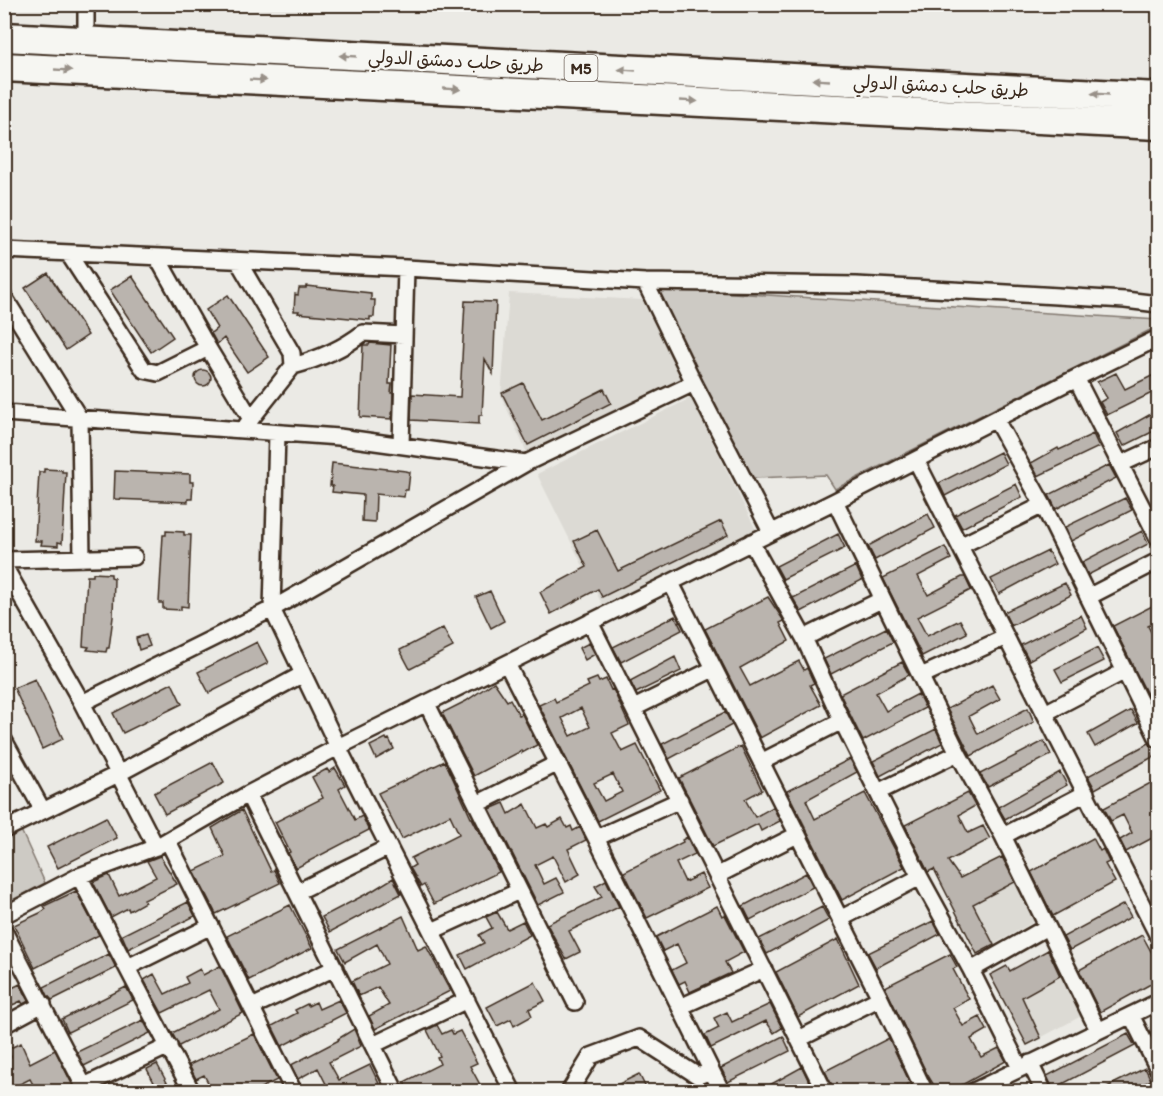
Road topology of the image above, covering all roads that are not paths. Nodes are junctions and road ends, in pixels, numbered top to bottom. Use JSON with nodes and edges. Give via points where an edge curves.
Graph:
{"nodes":[{"id":1,"x":86,"y":4,"type":"edge"},
{"id":2,"x":4,"y":37,"type":"edge"},
{"id":3,"x":86,"y":42,"type":"junction"},
{"id":4,"x":4,"y":67,"type":"edge"},
{"id":5,"x":1158,"y":97,"type":"edge"},
{"id":6,"x":1158,"y":125,"type":"edge"},
{"id":7,"x":4,"y":250,"type":"edge"},
{"id":8,"x":68,"y":253,"type":"junction"},
{"id":9,"x":157,"y":257,"type":"junction"},
{"id":10,"x":238,"y":261,"type":"junction"},
{"id":11,"x":406,"y":268,"type":"junction"},
{"id":12,"x":645,"y":282,"type":"junction"},
{"id":13,"x":4,"y":297,"type":"edge"},
{"id":14,"x":1158,"y":304,"type":"edge"},
{"id":15,"x":404,"y":335,"type":"junction"},
{"id":16,"x":1158,"y":338,"type":"edge"},
{"id":17,"x":208,"y":348,"type":"junction"},
{"id":18,"x":293,"y":366,"type":"junction"},
{"id":19,"x":1076,"y":378,"type":"junction"},
{"id":20,"x":694,"y":383,"type":"junction"},
{"id":21,"x":4,"y":413,"type":"edge"},
{"id":22,"x":80,"y":419,"type":"junction"},
{"id":23,"x":996,"y":420,"type":"junction"},
{"id":24,"x":247,"y":424,"type":"junction"},
{"id":25,"x":277,"y":434,"type":"junction"},
{"id":26,"x":400,"y":445,"type":"junction"},
{"id":27,"x":1158,"y":447,"type":"edge"},
{"id":28,"x":916,"y":460,"type":"junction"},
{"id":29,"x":526,"y":463,"type":"junction"},
{"id":30,"x":1121,"y":464,"type":"junction"},
{"id":31,"x":835,"y":501,"type":"junction"},
{"id":32,"x":1043,"y":505,"type":"junction"},
{"id":33,"x":771,"y":532,"type":"junction"},
{"id":34,"x":1158,"y":538,"type":"edge"},
{"id":35,"x":751,"y":542,"type":"junction"},
{"id":36,"x":960,"y":546,"type":"junction"},
{"id":37,"x":134,"y":557,"type":"dead end"},
{"id":38,"x":82,"y":559,"type":"junction"},
{"id":39,"x":4,"y":560,"type":"edge"},
{"id":40,"x":1158,"y":561,"type":"edge"},
{"id":41,"x":4,"y":566,"type":"edge"},
{"id":42,"x":671,"y":583,"type":"junction"},
{"id":43,"x":1088,"y":597,"type":"junction"},
{"id":44,"x":883,"y":599,"type":"junction"},
{"id":45,"x":272,"y":609,"type":"junction"},
{"id":46,"x":590,"y":622,"type":"junction"},
{"id":47,"x":1006,"y":637,"type":"junction"},
{"id":48,"x":804,"y":638,"type":"junction"},
{"id":49,"x":507,"y":664,"type":"junction"},
{"id":50,"x":713,"y":669,"type":"junction"},
{"id":51,"x":1125,"y":671,"type":"junction"},
{"id":52,"x":303,"y":674,"type":"junction"},
{"id":53,"x":921,"y":676,"type":"junction"},
{"id":54,"x":82,"y":703,"type":"junction"},
{"id":55,"x":427,"y":704,"type":"junction"},
{"id":56,"x":634,"y":708,"type":"junction"},
{"id":57,"x":1045,"y":713,"type":"junction"},
{"id":58,"x":842,"y":721,"type":"junction"},
{"id":59,"x":1158,"y":739,"type":"edge"},
{"id":60,"x":4,"y":740,"type":"edge"},
{"id":61,"x":338,"y":747,"type":"junction"},
{"id":62,"x":958,"y":753,"type":"junction"},
{"id":63,"x":760,"y":762,"type":"junction"},
{"id":64,"x":558,"y":763,"type":"junction"},
{"id":65,"x":118,"y":774,"type":"junction"},
{"id":66,"x":878,"y":792,"type":"junction"},
{"id":67,"x":1086,"y":793,"type":"junction"},
{"id":68,"x":248,"y":794,"type":"junction"},
{"id":69,"x":680,"y":800,"type":"junction"},
{"id":70,"x":477,"y":804,"type":"junction"},
{"id":71,"x":43,"y":811,"type":"junction"},
{"id":72,"x":4,"y":830,"type":"edge"},
{"id":73,"x":797,"y":835,"type":"junction"},
{"id":74,"x":1003,"y":836,"type":"junction"},
{"id":75,"x":596,"y":838,"type":"junction"},
{"id":76,"x":162,"y":844,"type":"junction"},
{"id":77,"x":389,"y":847,"type":"junction"},
{"id":78,"x":718,"y":875,"type":"junction"},
{"id":79,"x":79,"y":876,"type":"junction"},
{"id":80,"x":920,"y":878,"type":"junction"},
{"id":81,"x":519,"y":891,"type":"junction"},
{"id":82,"x":297,"y":892,"type":"junction"},
{"id":83,"x":4,"y":915,"type":"edge"},
{"id":84,"x":840,"y":919,"type":"junction"},
{"id":85,"x":211,"y":926,"type":"junction"},
{"id":86,"x":1047,"y":927,"type":"junction"},
{"id":87,"x":4,"y":931,"type":"edge"},
{"id":88,"x":432,"y":931,"type":"junction"},
{"id":89,"x":1158,"y":936,"type":"edge"},
{"id":90,"x":128,"y":967,"type":"junction"},
{"id":91,"x":335,"y":968,"type":"junction"},
{"id":92,"x":764,"y":969,"type":"junction"},
{"id":93,"x":971,"y":970,"type":"junction"},
{"id":94,"x":880,"y":998,"type":"junction"},
{"id":95,"x":467,"y":1000,"type":"junction"},
{"id":96,"x":574,"y":1002,"type":"dead end"},
{"id":97,"x":1158,"y":1002,"type":"edge"},
{"id":98,"x":43,"y":1004,"type":"junction"},
{"id":99,"x":252,"y":1006,"type":"junction"},
{"id":100,"x":680,"y":1007,"type":"junction"},
{"id":101,"x":1131,"y":1015,"type":"junction"},
{"id":102,"x":4,"y":1024,"type":"edge"},
{"id":103,"x":1098,"y":1030,"type":"junction"},
{"id":104,"x":799,"y":1040,"type":"junction"},
{"id":105,"x":373,"y":1045,"type":"junction"},
{"id":106,"x":169,"y":1046,"type":"junction"},
{"id":107,"x":1025,"y":1065,"type":"junction"},
{"id":108,"x":1158,"y":1069,"type":"edge"},
{"id":109,"x":711,"y":1071,"type":"junction"},
{"id":110,"x":86,"y":1089,"type":"edge"},
{"id":111,"x":192,"y":1092,"type":"edge"},
{"id":112,"x":294,"y":1092,"type":"edge"},
{"id":113,"x":396,"y":1092,"type":"edge"},
{"id":114,"x":513,"y":1092,"type":"edge"},
{"id":115,"x":569,"y":1092,"type":"edge"},
{"id":116,"x":722,"y":1092,"type":"edge"},
{"id":117,"x":825,"y":1092,"type":"edge"},
{"id":118,"x":925,"y":1092,"type":"edge"},
{"id":119,"x":972,"y":1092,"type":"edge"},
{"id":120,"x":1044,"y":1092,"type":"edge"}],
"edges":[{"from":1,"to":3,"type":"street"},
{"from":2,"to":3,"type":"highway","name":"طريق حلب دمشق الدولي","number":"M5"},
{"from":5,"to":3,"type":"highway","name":"طريق حلب دمشق الدولي","number":"M5","one_way":true},
{"from":4,"to":6,"type":"highway","name":"طريق حلب دمشق الدولي","number":"M5","one_way":true},
{"from":7,"to":8,"type":"street"},
{"from":8,"to":9,"type":"street"},
{"from":8,"to":17,"type":"street","via":[[144,370],[158,373]]},
{"from":9,"to":10,"type":"street"},
{"from":9,"to":17,"type":"street"},
{"from":10,"to":11,"type":"street"},
{"from":10,"to":18,"type":"street","via":[[292,353]]},
{"from":11,"to":12,"type":"street"},
{"from":11,"to":15,"type":"street"},
{"from":12,"to":14,"type":"street","via":[[856,285]]},
{"from":12,"to":20,"type":"street"},
{"from":13,"to":22,"type":"street"},
{"from":15,"to":18,"type":"street","via":[[363,333],[346,346]]},
{"from":15,"to":26,"type":"street"},
{"from":16,"to":19,"type":"street"},
{"from":17,"to":24,"type":"street"},
{"from":18,"to":24,"type":"street"},
{"from":19,"to":23,"type":"street"},
{"from":19,"to":30,"type":"street"},
{"from":20,"to":29,"type":"street"},
{"from":20,"to":33,"type":"street"},
{"from":21,"to":22,"type":"street"},
{"from":22,"to":24,"type":"street"},
{"from":22,"to":38,"type":"street"},
{"from":23,"to":28,"type":"street"},
{"from":23,"to":32,"type":"street"},
{"from":24,"to":25,"type":"street"},
{"from":25,"to":26,"type":"street"},
{"from":25,"to":45,"type":"street"},
{"from":26,"to":29,"type":"street"},
{"from":27,"to":30,"type":"street"},
{"from":28,"to":31,"type":"street"},
{"from":28,"to":36,"type":"street"},
{"from":29,"to":45,"type":"street"},
{"from":30,"to":34,"type":"street"},
{"from":31,"to":33,"type":"street"},
{"from":31,"to":44,"type":"street"},
{"from":32,"to":36,"type":"street"},
{"from":32,"to":43,"type":"street"},
{"from":33,"to":35,"type":"street"},
{"from":35,"to":42,"type":"street"},
{"from":35,"to":48,"type":"street"},
{"from":36,"to":47,"type":"street"},
{"from":37,"to":38,"type":"street"},
{"from":38,"to":39,"type":"street"},
{"from":40,"to":43,"type":"street"},
{"from":41,"to":54,"type":"street"},
{"from":42,"to":46,"type":"street"},
{"from":42,"to":50,"type":"street"},
{"from":43,"to":51,"type":"street"},
{"from":44,"to":48,"type":"street"},
{"from":44,"to":53,"type":"street"},
{"from":45,"to":52,"type":"street"},
{"from":45,"to":54,"type":"street"},
{"from":46,"to":49,"type":"street"},
{"from":46,"to":56,"type":"street"},
{"from":47,"to":53,"type":"street"},
{"from":47,"to":57,"type":"street"},
{"from":48,"to":58,"type":"street"},
{"from":49,"to":55,"type":"street"},
{"from":49,"to":64,"type":"street"},
{"from":50,"to":56,"type":"street"},
{"from":50,"to":63,"type":"street"},
{"from":51,"to":57,"type":"street"},
{"from":51,"to":59,"type":"street"},
{"from":52,"to":61,"type":"street"},
{"from":52,"to":65,"type":"street"},
{"from":53,"to":62,"type":"street"},
{"from":54,"to":65,"type":"street"},
{"from":55,"to":61,"type":"street"},
{"from":55,"to":70,"type":"street"},
{"from":56,"to":69,"type":"street"},
{"from":57,"to":67,"type":"street"},
{"from":58,"to":63,"type":"street"},
{"from":58,"to":66,"type":"street"},
{"from":60,"to":71,"type":"street"},
{"from":61,"to":68,"type":"street"},
{"from":61,"to":77,"type":"street"},
{"from":62,"to":66,"type":"street"},
{"from":62,"to":74,"type":"street"},
{"from":63,"to":73,"type":"street"},
{"from":64,"to":70,"type":"street"},
{"from":64,"to":75,"type":"street"},
{"from":65,"to":71,"type":"street"},
{"from":65,"to":76,"type":"street"},
{"from":66,"to":80,"type":"street"},
{"from":67,"to":74,"type":"street"},
{"from":67,"to":89,"type":"street"},
{"from":68,"to":76,"type":"street"},
{"from":68,"to":82,"type":"street"},
{"from":69,"to":75,"type":"street"},
{"from":69,"to":78,"type":"street"},
{"from":70,"to":81,"type":"street"},
{"from":71,"to":72,"type":"street"},
{"from":73,"to":78,"type":"street"},
{"from":73,"to":84,"type":"street"},
{"from":74,"to":86,"type":"street"},
{"from":75,"to":100,"type":"street"},
{"from":76,"to":79,"type":"street"},
{"from":76,"to":85,"type":"street"},
{"from":77,"to":82,"type":"street"},
{"from":77,"to":88,"type":"street"},
{"from":78,"to":92,"type":"street"},
{"from":79,"to":83,"type":"street"},
{"from":79,"to":90,"type":"street"},
{"from":80,"to":84,"type":"street"},
{"from":80,"to":93,"type":"street"},
{"from":81,"to":88,"type":"street"},
{"from":81,"to":96,"type":"street"},
{"from":82,"to":91,"type":"street"},
{"from":84,"to":94,"type":"street"},
{"from":85,"to":90,"type":"street"},
{"from":85,"to":99,"type":"street"},
{"from":86,"to":93,"type":"street"},
{"from":86,"to":103,"type":"street"},
{"from":87,"to":98,"type":"street"},
{"from":88,"to":95,"type":"street"},
{"from":90,"to":106,"type":"street"},
{"from":91,"to":99,"type":"street"},
{"from":91,"to":105,"type":"street"},
{"from":92,"to":100,"type":"street"},
{"from":92,"to":104,"type":"street"},
{"from":93,"to":107,"type":"street"},
{"from":94,"to":104,"type":"street"},
{"from":94,"to":118,"type":"street"},
{"from":95,"to":105,"type":"street"},
{"from":95,"to":114,"type":"street"},
{"from":97,"to":101,"type":"street"},
{"from":98,"to":102,"type":"street"},
{"from":98,"to":110,"type":"street"},
{"from":99,"to":112,"type":"street"},
{"from":100,"to":109,"type":"street"},
{"from":101,"to":103,"type":"street"},
{"from":101,"to":108,"type":"street"},
{"from":103,"to":107,"type":"street"},
{"from":104,"to":117,"type":"street"},
{"from":105,"to":113,"type":"street"},
{"from":106,"to":110,"type":"street"},
{"from":106,"to":111,"type":"street"},
{"from":107,"to":119,"type":"street"},
{"from":107,"to":120,"type":"street"},
{"from":109,"to":115,"type":"street","via":[[698,1076],[639,1038],[591,1056]]},
{"from":109,"to":116,"type":"street"}]}
